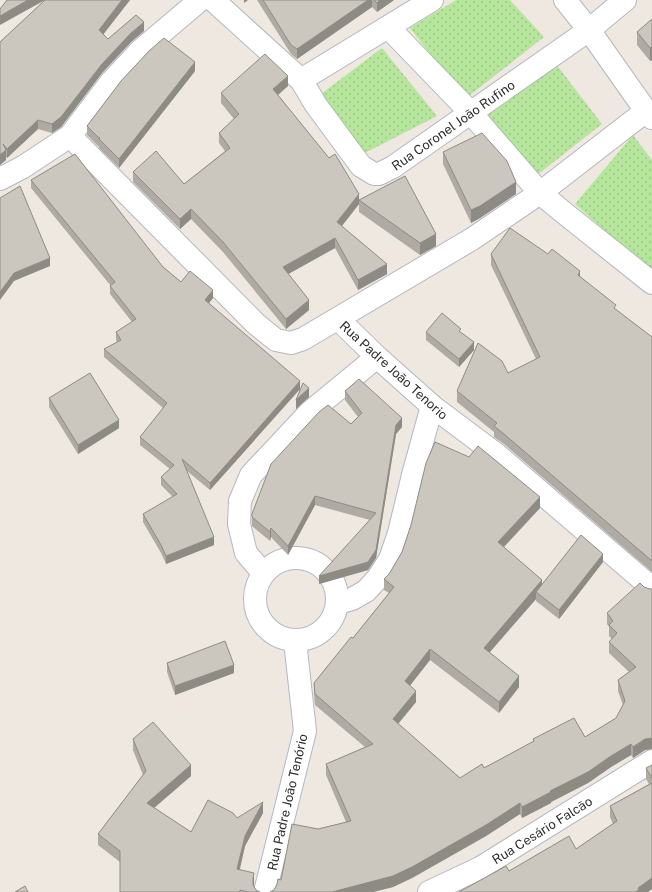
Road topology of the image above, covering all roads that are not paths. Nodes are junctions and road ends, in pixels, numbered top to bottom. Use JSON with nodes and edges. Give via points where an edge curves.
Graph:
{"nodes":[{"id":1,"x":200,"y":0,"type":"edge"},
{"id":2,"x":213,"y":0,"type":"edge"},
{"id":3,"x":432,"y":0,"type":"edge"},
{"id":4,"x":566,"y":0,"type":"edge"},
{"id":5,"x":625,"y":0,"type":"edge"},
{"id":6,"x":388,"y":27,"type":"junction"},
{"id":7,"x":589,"y":30,"type":"junction"},
{"id":8,"x":301,"y":80,"type":"junction"},
{"id":9,"x":471,"y":113,"type":"junction"},
{"id":10,"x":649,"y":114,"type":"edge"},
{"id":11,"x":70,"y":136,"type":"junction"},
{"id":12,"x":0,"y":179,"type":"edge"},
{"id":13,"x":540,"y":193,"type":"junction"},
{"id":14,"x":652,"y":283,"type":"edge"},
{"id":15,"x":338,"y":319,"type":"junction"},
{"id":16,"x":377,"y":357,"type":"junction"},
{"id":17,"x":432,"y":406,"type":"junction"},
{"id":18,"x":263,"y":573,"type":"junction"},
{"id":19,"x":652,"y":588,"type":"edge"},
{"id":20,"x":338,"y":603,"type":"junction"},
{"id":21,"x":295,"y":640,"type":"junction"},
{"id":22,"x":652,"y":761,"type":"edge"},
{"id":23,"x":266,"y":892,"type":"edge"},
{"id":24,"x":429,"y":892,"type":"edge"}],
"edges":[{"from":1,"to":11,"type":"street","via":[[140,51],[111,82]]},
{"from":2,"to":8,"type":"street","name":"Rua Coronel João Rufino"},
{"from":3,"to":6,"type":"street"},
{"from":4,"to":7,"type":"street"},
{"from":5,"to":7,"type":"street","name":"Rua Coronel João Rufino"},
{"from":6,"to":8,"type":"street"},
{"from":6,"to":9,"type":"street"},
{"from":7,"to":9,"type":"street","name":"Rua Coronel João Rufino"},
{"from":7,"to":10,"type":"street"},
{"from":8,"to":9,"type":"street","name":"Rua Coronel João Rufino","via":[[360,166],[374,174],[393,167]]},
{"from":9,"to":13,"type":"street"},
{"from":10,"to":13,"type":"street"},
{"from":11,"to":12,"type":"street"},
{"from":11,"to":15,"type":"street","name":"Rua Padre João Tenorio","via":[[256,324],[276,340],[291,343],[303,339]]},
{"from":13,"to":14,"type":"street"},
{"from":13,"to":15,"type":"street","via":[[472,240]]},
{"from":15,"to":16,"type":"street","name":"Rua Padre João Tenorio"},
{"from":16,"to":17,"type":"street","name":"Rua Padre João Tenorio"},
{"from":16,"to":18,"type":"street","via":[[310,412],[251,475],[240,501],[239,524],[246,553]]},
{"from":17,"to":19,"type":"street","name":"Rua Padre João Tenorio","via":[[496,454]]},
{"from":17,"to":20,"type":"street","via":[[390,559],[378,578],[366,590],[352,599]]},
{"from":18,"to":20,"type":"street","via":[[285,558],[312,560],[332,577]]},
{"from":18,"to":21,"type":"street","via":[[254,594],[259,617],[274,633]]},
{"from":20,"to":21,"type":"street","via":[[331,623],[315,636]]},
{"from":21,"to":23,"type":"street","name":"Rua Padre João Tenório","via":[[305,732]]},
{"from":22,"to":24,"type":"street","name":"Rua Cesário Falcão","via":[[480,868]]}]}
